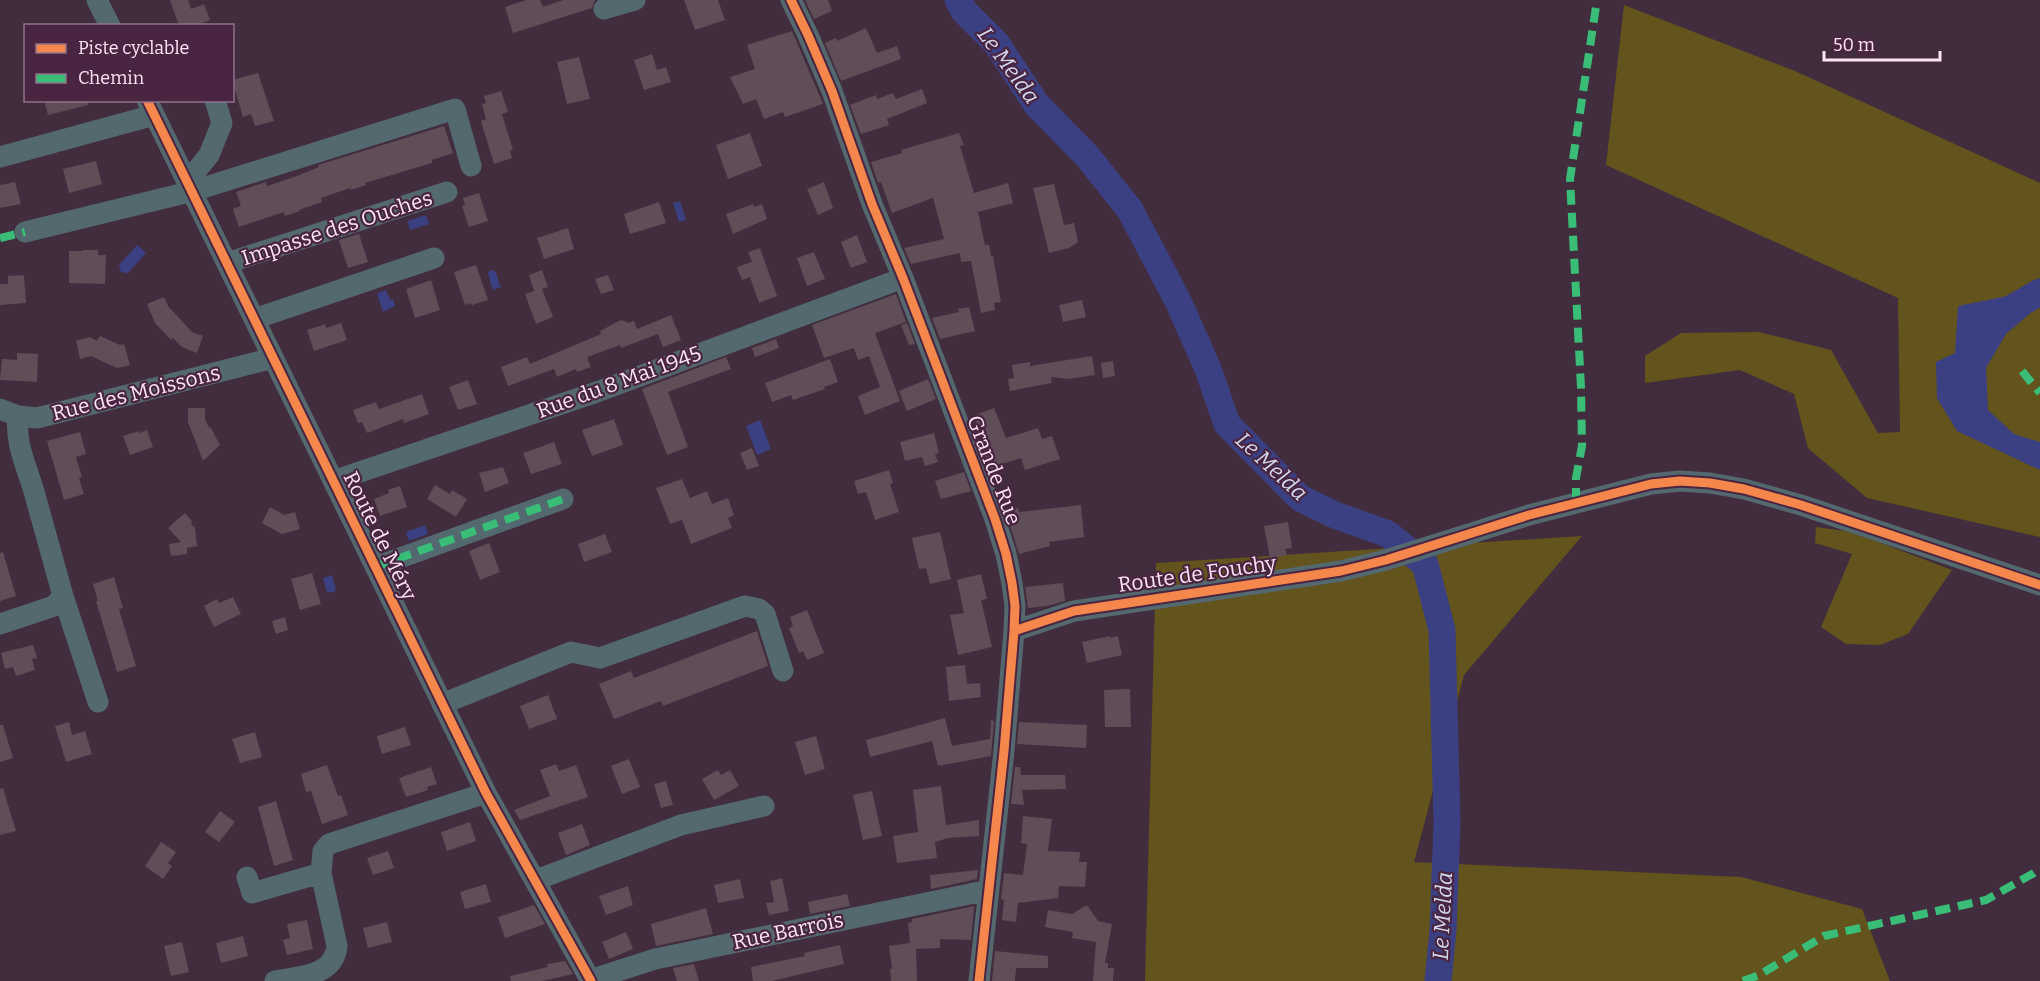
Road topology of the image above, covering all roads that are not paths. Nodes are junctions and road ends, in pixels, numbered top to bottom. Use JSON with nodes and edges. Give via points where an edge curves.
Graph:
{"nodes":[{"id":1,"x":634,"y":0,"type":"edge"},
{"id":2,"x":790,"y":0,"type":"edge"},
{"id":3,"x":101,"y":1,"type":"edge"},
{"id":4,"x":604,"y":9,"type":"dead end"},
{"id":5,"x":109,"y":24,"type":"edge"},
{"id":6,"x":216,"y":102,"type":"edge"},
{"id":7,"x":151,"y":108,"type":"edge"},
{"id":8,"x":0,"y":157,"type":"edge"},
{"id":9,"x":471,"y":166,"type":"dead end"},
{"id":10,"x":190,"y":186,"type":"junction"},
{"id":11,"x":447,"y":192,"type":"dead end"},
{"id":12,"x":25,"y":232,"type":"dead end"},
{"id":13,"x":434,"y":258,"type":"dead end"},
{"id":14,"x":227,"y":263,"type":"junction"},
{"id":15,"x":903,"y":278,"type":"junction"},
{"id":16,"x":254,"y":319,"type":"junction"},
{"id":17,"x":273,"y":358,"type":"junction"},
{"id":18,"x":9,"y":412,"type":"edge"},
{"id":19,"x":333,"y":481,"type":"junction"},
{"id":20,"x":563,"y":499,"type":"dead end"},
{"id":21,"x":375,"y":567,"type":"junction"},
{"id":22,"x":2040,"y":585,"type":"edge"},
{"id":23,"x":63,"y":596,"type":"junction"},
{"id":24,"x":0,"y":624,"type":"edge"},
{"id":25,"x":1014,"y":631,"type":"junction"},
{"id":26,"x":783,"y":670,"type":"dead end"},
{"id":27,"x":98,"y":702,"type":"dead end"},
{"id":28,"x":442,"y":704,"type":"junction"},
{"id":29,"x":486,"y":793,"type":"junction"},
{"id":30,"x":764,"y":807,"type":"dead end"},
{"id":31,"x":321,"y":873,"type":"junction"},
{"id":32,"x":247,"y":877,"type":"dead end"},
{"id":33,"x":537,"y":880,"type":"junction"},
{"id":34,"x":989,"y":890,"type":"junction"},
{"id":35,"x":275,"y":981,"type":"edge"},
{"id":36,"x":590,"y":981,"type":"edge"},
{"id":37,"x":979,"y":981,"type":"edge"}],
"edges":[{"from":1,"to":4,"type":"street"},
{"from":2,"to":15,"type":"street","name":"Grande Rue","via":[[832,91]]},
{"from":3,"to":5,"type":"street"},
{"from":6,"to":10,"type":"street","via":[[222,123]]},
{"from":7,"to":8,"type":"street"},
{"from":7,"to":10,"type":"street","name":"Route de Méry"},
{"from":9,"to":10,"type":"street","via":[[455,109]]},
{"from":10,"to":12,"type":"street"},
{"from":10,"to":14,"type":"street","name":"Route de Méry"},
{"from":11,"to":14,"type":"street","name":"Impasse des Ouches"},
{"from":13,"to":16,"type":"street"},
{"from":14,"to":16,"type":"street","name":"Route de Méry"},
{"from":15,"to":19,"type":"street","name":"Rue du 8 Mai 1945","via":[[597,392]]},
{"from":15,"to":25,"type":"street","name":"Grande Rue","via":[[998,528],[1012,583]]},
{"from":16,"to":17,"type":"street","name":"Route de Méry"},
{"from":17,"to":18,"type":"street","name":"Rue des Moissons","via":[[38,418]]},
{"from":17,"to":19,"type":"street","name":"Route de Méry"},
{"from":18,"to":23,"type":"street"},
{"from":19,"to":21,"type":"street","name":"Route de Méry"},
{"from":20,"to":21,"type":"street"},
{"from":21,"to":28,"type":"street","name":"Route de Méry"},
{"from":22,"to":25,"type":"street","name":"Route de Fouchy","via":[[1801,505],[1744,489],[1680,482],[1652,484],[1529,515],[1386,560],[1074,611]]},
{"from":23,"to":24,"type":"street","via":[[54,606]]},
{"from":23,"to":27,"type":"street"},
{"from":25,"to":34,"type":"street","name":"Grande Rue"},
{"from":26,"to":28,"type":"street","via":[[765,615],[759,609],[745,606],[600,658],[571,652]]},
{"from":28,"to":29,"type":"street","name":"Route de Méry"},
{"from":29,"to":31,"type":"street","via":[[329,843],[323,851]]},
{"from":29,"to":33,"type":"street","name":"Route de Méry"},
{"from":30,"to":33,"type":"street","via":[[681,825]]},
{"from":31,"to":32,"type":"street","via":[[252,893]]},
{"from":31,"to":35,"type":"street","via":[[336,957],[322,971]]},
{"from":33,"to":36,"type":"street","name":"Route de Méry"},
{"from":34,"to":36,"type":"street","name":"Rue Barrois","via":[[655,959]]},
{"from":34,"to":37,"type":"street","name":"Grande Rue"}]}
